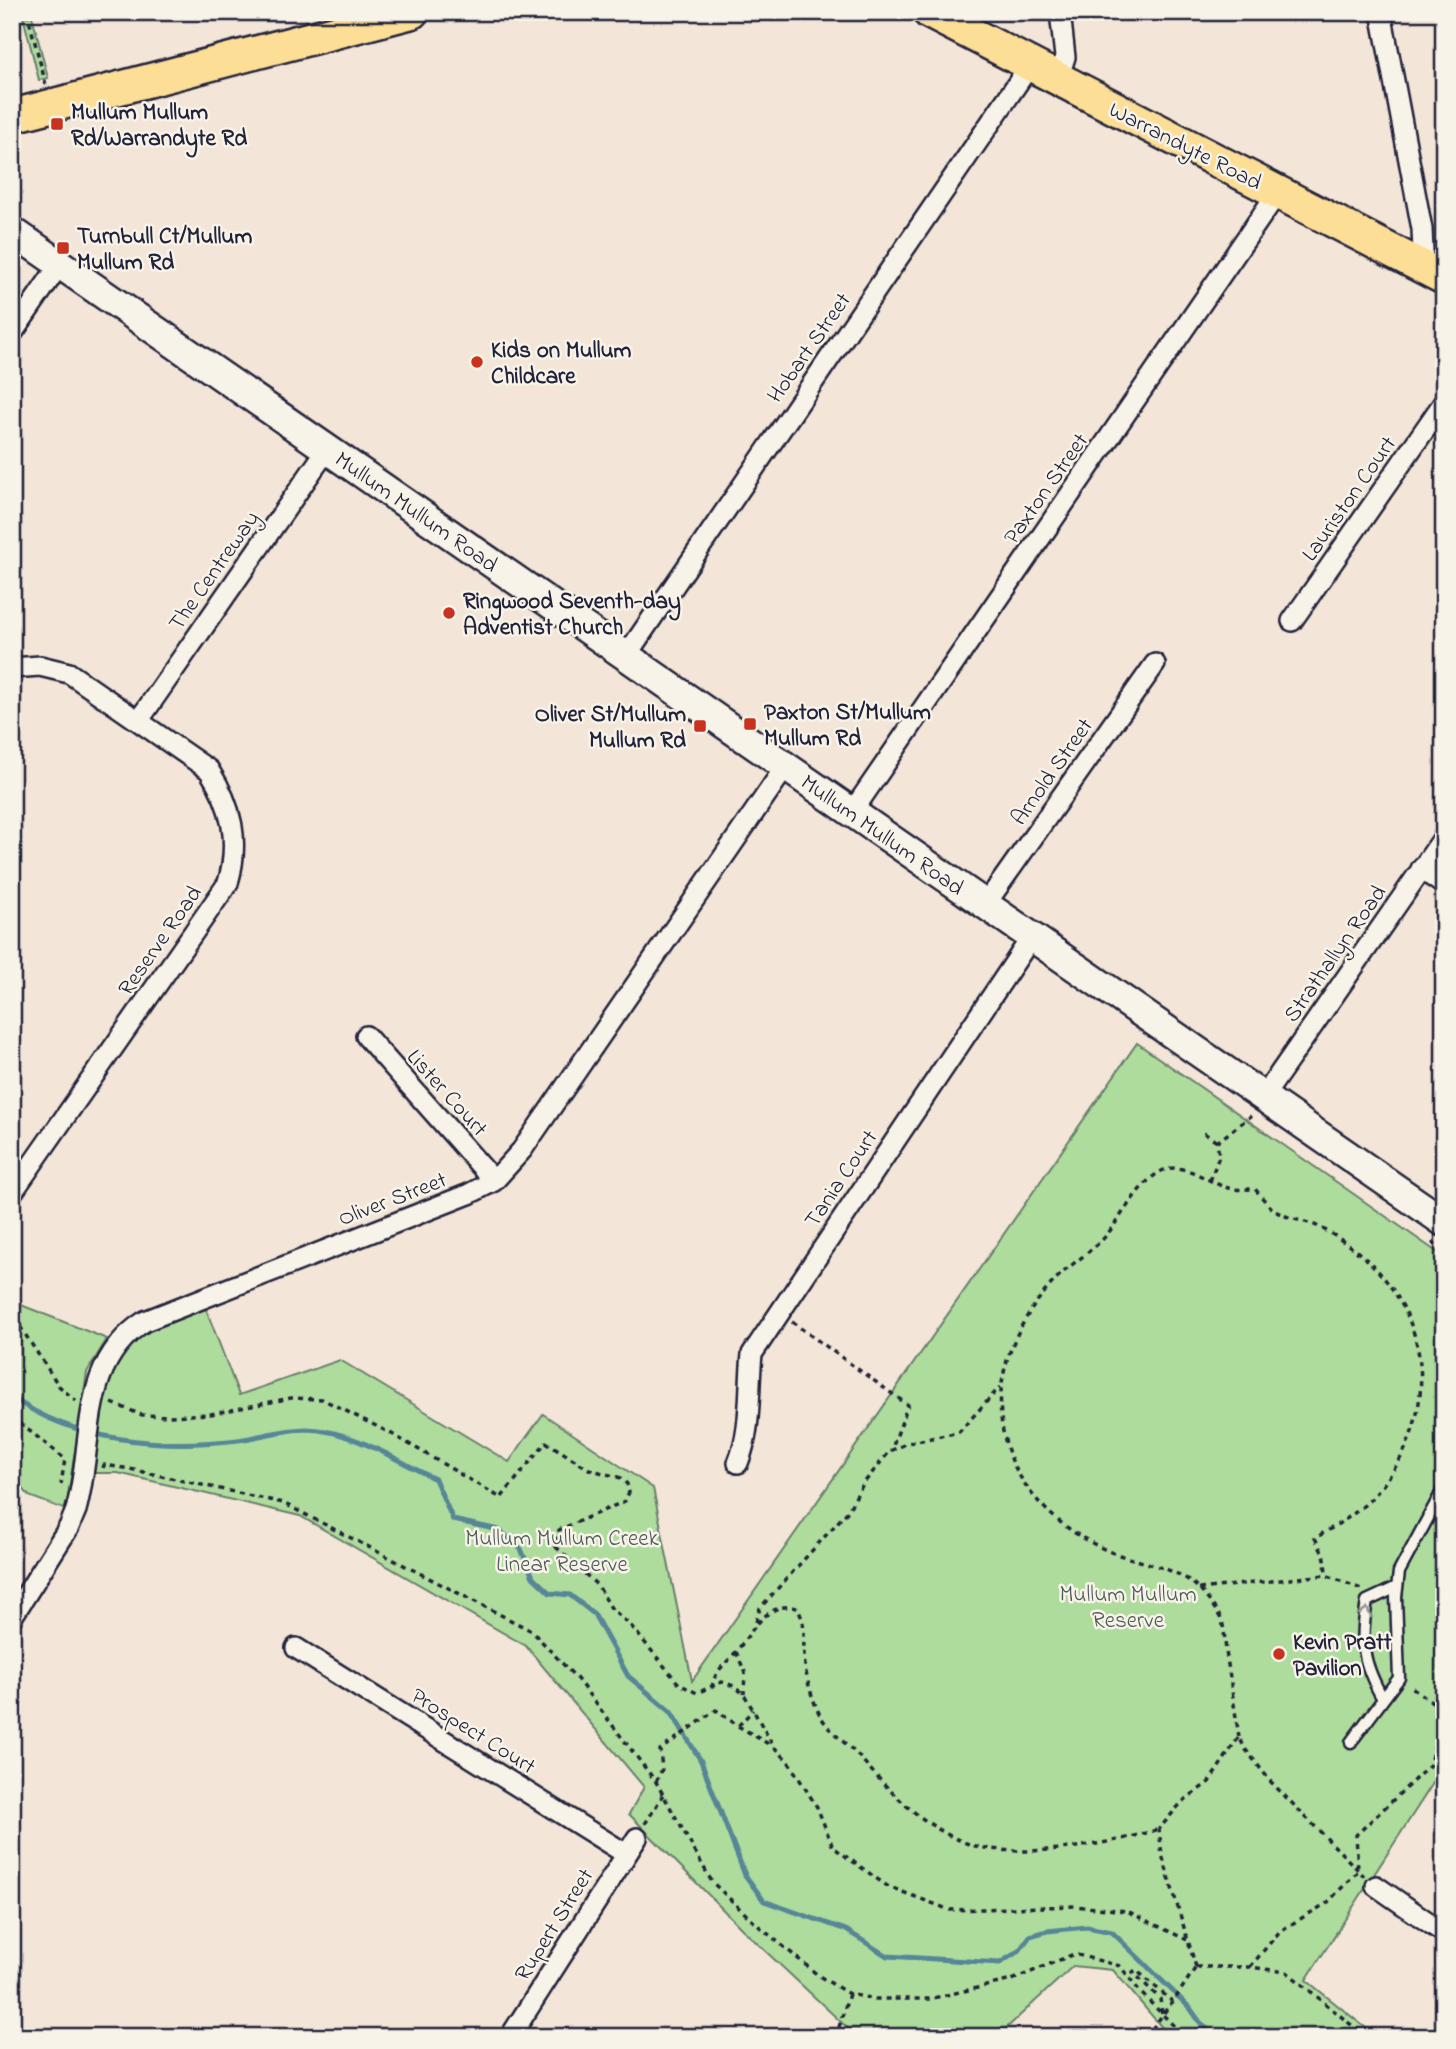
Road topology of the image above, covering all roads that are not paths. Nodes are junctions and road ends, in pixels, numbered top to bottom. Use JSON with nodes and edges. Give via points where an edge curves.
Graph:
{"nodes":[{"id":1,"x":412,"y":12,"type":"edge"},
{"id":2,"x":929,"y":12,"type":"edge"},
{"id":3,"x":1060,"y":12,"type":"edge"},
{"id":4,"x":1381,"y":12,"type":"edge"},
{"id":5,"x":379,"y":16,"type":"edge"},
{"id":6,"x":1030,"y":65,"type":"junction"},
{"id":7,"x":1058,"y":79,"type":"junction"},
{"id":8,"x":12,"y":116,"type":"edge"},
{"id":9,"x":1278,"y":192,"type":"junction"},
{"id":10,"x":12,"y":231,"type":"edge"},
{"id":11,"x":60,"y":264,"type":"junction"},
{"id":12,"x":1430,"y":271,"type":"edge"},
{"id":13,"x":12,"y":334,"type":"edge"},
{"id":14,"x":1444,"y":402,"type":"edge"},
{"id":15,"x":328,"y":448,"type":"junction"},
{"id":16,"x":1292,"y":621,"type":"dead end"},
{"id":17,"x":626,"y":656,"type":"junction"},
{"id":18,"x":1155,"y":664,"type":"dead end"},
{"id":19,"x":12,"y":668,"type":"edge"},
{"id":20,"x":139,"y":720,"type":"junction"},
{"id":21,"x":786,"y":766,"type":"junction"},
{"id":22,"x":852,"y":812,"type":"junction"},
{"id":23,"x":1444,"y":837,"type":"edge"},
{"id":24,"x":1421,"y":869,"type":"junction"},
{"id":25,"x":1444,"y":885,"type":"edge"},
{"id":26,"x":985,"y":905,"type":"junction"},
{"id":27,"x":1031,"y":938,"type":"junction"},
{"id":28,"x":366,"y":1036,"type":"dead end"},
{"id":29,"x":1257,"y":1106,"type":"junction"},
{"id":30,"x":494,"y":1181,"type":"junction"},
{"id":31,"x":12,"y":1194,"type":"edge"},
{"id":32,"x":1444,"y":1222,"type":"edge"},
{"id":33,"x":738,"y":1463,"type":"dead end"},
{"id":34,"x":1444,"y":1488,"type":"edge"},
{"id":35,"x":1397,"y":1587,"type":"junction"},
{"id":36,"x":12,"y":1617,"type":"edge"},
{"id":37,"x":296,"y":1648,"type":"dead end"},
{"id":38,"x":1383,"y":1699,"type":"junction"},
{"id":39,"x":1351,"y":1742,"type":"dead end"},
{"id":40,"x":631,"y":1846,"type":"joint"},
{"id":41,"x":1376,"y":1886,"type":"road end"},
{"id":42,"x":1444,"y":1933,"type":"edge"},
{"id":43,"x":510,"y":2037,"type":"edge"}],
"edges":[{"from":1,"to":5,"type":"main road"},
{"from":2,"to":6,"type":"main road","name":"Warrandyte Road"},
{"from":3,"to":7,"type":"street","via":[[1065,57]]},
{"from":4,"to":12,"type":"street"},
{"from":5,"to":8,"type":"main road"},
{"from":6,"to":7,"type":"main road","name":"Warrandyte Road"},
{"from":6,"to":17,"type":"street","name":"Hobart Street"},
{"from":7,"to":9,"type":"main road","name":"Warrandyte Road"},
{"from":9,"to":12,"type":"main road","name":"Warrandyte Road"},
{"from":9,"to":22,"type":"street","name":"Paxton Street"},
{"from":10,"to":11,"type":"street","name":"Mullum Mullum Road"},
{"from":11,"to":13,"type":"street"},
{"from":11,"to":15,"type":"street","name":"Mullum Mullum Road"},
{"from":14,"to":16,"type":"street","name":"Lauriston Court"},
{"from":15,"to":17,"type":"street","name":"Mullum Mullum Road"},
{"from":15,"to":20,"type":"street","name":"The Centreway"},
{"from":17,"to":21,"type":"street","name":"Mullum Mullum Road"},
{"from":18,"to":26,"type":"street","name":"Arnold Street"},
{"from":19,"to":20,"type":"street","name":"Reserve Road","via":[[40,666],[69,673]]},
{"from":20,"to":31,"type":"street","name":"Reserve Road","via":[[209,770],[232,818],[233,865],[228,883]]},
{"from":21,"to":22,"type":"street","name":"Mullum Mullum Road"},
{"from":21,"to":30,"type":"street","name":"Oliver Street","via":[[537,1128]]},
{"from":22,"to":26,"type":"street","name":"Mullum Mullum Road"},
{"from":23,"to":24,"type":"street","name":"Strathallyn Road"},
{"from":24,"to":25,"type":"street"},
{"from":24,"to":29,"type":"street","name":"Strathallyn Road"},
{"from":26,"to":27,"type":"street","name":"Mullum Mullum Road"},
{"from":27,"to":29,"type":"street","name":"Mullum Mullum Road"},
{"from":27,"to":33,"type":"street","name":"Tania Court","via":[[751,1354],[750,1421]]},
{"from":28,"to":30,"type":"street","name":"Lister Court"},
{"from":29,"to":32,"type":"street","name":"Mullum Mullum Road"},
{"from":30,"to":36,"type":"street","name":"Oliver Street","via":[[145,1321],[122,1337],[98,1377],[80,1497],[69,1527]]},
{"from":34,"to":35,"type":"lane","via":[[1398,1572]]},
{"from":35,"to":38,"type":"lane","via":[[1399,1678]]},
{"from":38,"to":35,"type":"lane","one_way":true,"via":[[1366,1667],[1363,1628],[1367,1601]]},
{"from":37,"to":40,"type":"street","name":"Prospect Court"},
{"from":38,"to":39,"type":"lane"},
{"from":40,"to":43,"type":"street","name":"Rupert Street"},
{"from":41,"to":42,"type":"street"}]}
